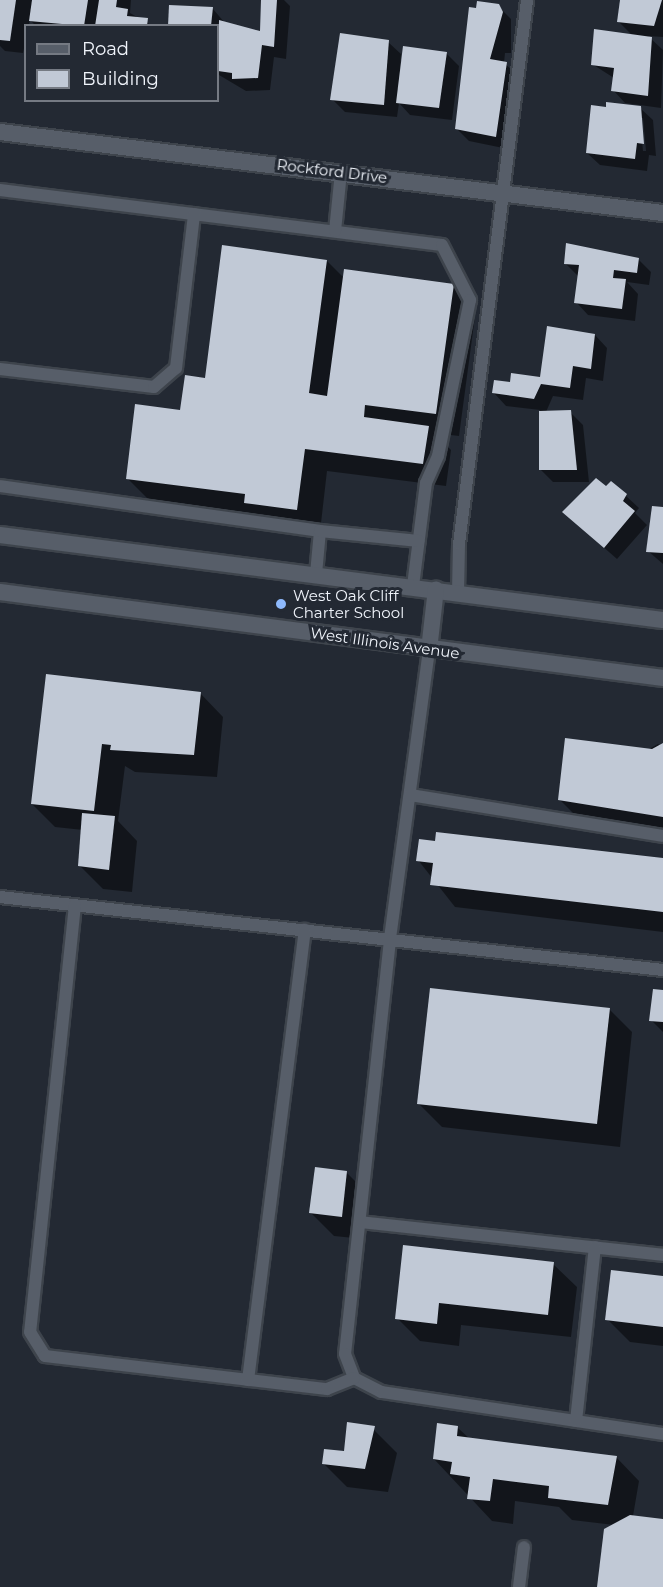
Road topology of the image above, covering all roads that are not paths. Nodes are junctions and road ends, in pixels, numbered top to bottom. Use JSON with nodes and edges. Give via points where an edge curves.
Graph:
{"nodes":[{"id":1,"x":527,"y":0,"type":"edge"},
{"id":2,"x":0,"y":132,"type":"edge"},
{"id":3,"x":341,"y":172,"type":"junction"},
{"id":4,"x":0,"y":190,"type":"edge"},
{"id":5,"x":506,"y":192,"type":"junction"},
{"id":6,"x":663,"y":213,"type":"edge"},
{"id":7,"x":194,"y":214,"type":"junction"},
{"id":8,"x":335,"y":231,"type":"junction"},
{"id":9,"x":0,"y":369,"type":"edge"},
{"id":10,"x":0,"y":486,"type":"edge"},
{"id":11,"x":320,"y":531,"type":"junction"},
{"id":12,"x":0,"y":535,"type":"edge"},
{"id":13,"x":418,"y":541,"type":"junction"},
{"id":14,"x":316,"y":574,"type":"junction"},
{"id":15,"x":413,"y":586,"type":"junction"},
{"id":16,"x":436,"y":589,"type":"junction"},
{"id":17,"x":0,"y":592,"type":"edge"},
{"id":18,"x":458,"y":592,"type":"junction"},
{"id":19,"x":663,"y":620,"type":"edge"},
{"id":20,"x":429,"y":650,"type":"junction"},
{"id":21,"x":663,"y":678,"type":"edge"},
{"id":22,"x":410,"y":795,"type":"junction"},
{"id":23,"x":663,"y":836,"type":"edge"},
{"id":24,"x":0,"y":897,"type":"edge"},
{"id":25,"x":75,"y":905,"type":"junction"},
{"id":26,"x":305,"y":930,"type":"junction"},
{"id":27,"x":390,"y":940,"type":"junction"},
{"id":28,"x":663,"y":970,"type":"edge"},
{"id":29,"x":360,"y":1222,"type":"junction"},
{"id":30,"x":595,"y":1247,"type":"junction"},
{"id":31,"x":663,"y":1255,"type":"edge"},
{"id":32,"x":354,"y":1378,"type":"junction"},
{"id":33,"x":248,"y":1380,"type":"junction"},
{"id":34,"x":576,"y":1421,"type":"junction"},
{"id":35,"x":663,"y":1434,"type":"edge"},
{"id":36,"x":524,"y":1547,"type":"dead end"},
{"id":37,"x":519,"y":1587,"type":"edge"}],
"edges":[{"from":1,"to":5,"type":"lane"},
{"from":2,"to":3,"type":"main road","name":"Rockford Drive"},
{"from":3,"to":5,"type":"main road","name":"Rockford Drive"},
{"from":3,"to":8,"type":"lane"},
{"from":4,"to":7,"type":"lane"},
{"from":5,"to":6,"type":"main road","name":"Rockford Drive"},
{"from":5,"to":18,"type":"lane","via":[[459,544]]},
{"from":7,"to":8,"type":"lane"},
{"from":7,"to":9,"type":"lane","via":[[176,368],[154,387]]},
{"from":8,"to":13,"type":"lane","via":[[442,245],[470,300],[438,456],[426,483]]},
{"from":10,"to":11,"type":"lane"},
{"from":11,"to":13,"type":"lane"},
{"from":11,"to":14,"type":"lane"},
{"from":12,"to":14,"type":"main road"},
{"from":13,"to":15,"type":"lane"},
{"from":14,"to":15,"type":"main road"},
{"from":15,"to":16,"type":"main road"},
{"from":16,"to":18,"type":"main road"},
{"from":16,"to":20,"type":"main road"},
{"from":17,"to":20,"type":"main road","name":"West Illinois Avenue"},
{"from":18,"to":19,"type":"main road"},
{"from":20,"to":21,"type":"main road","name":"West Illinois Avenue"},
{"from":20,"to":22,"type":"lane"},
{"from":22,"to":23,"type":"lane"},
{"from":22,"to":27,"type":"lane"},
{"from":24,"to":25,"type":"lane"},
{"from":25,"to":26,"type":"lane"},
{"from":25,"to":33,"type":"lane","via":[[30,1332],[45,1356]]},
{"from":26,"to":27,"type":"lane"},
{"from":26,"to":33,"type":"lane"},
{"from":27,"to":28,"type":"lane"},
{"from":27,"to":29,"type":"lane"},
{"from":29,"to":30,"type":"lane"},
{"from":29,"to":32,"type":"lane","via":[[345,1354]]},
{"from":30,"to":31,"type":"lane"},
{"from":30,"to":34,"type":"lane"},
{"from":32,"to":33,"type":"lane","via":[[327,1389]]},
{"from":32,"to":34,"type":"lane","via":[[382,1392]]},
{"from":34,"to":35,"type":"lane"},
{"from":36,"to":37,"type":"lane"}]}
